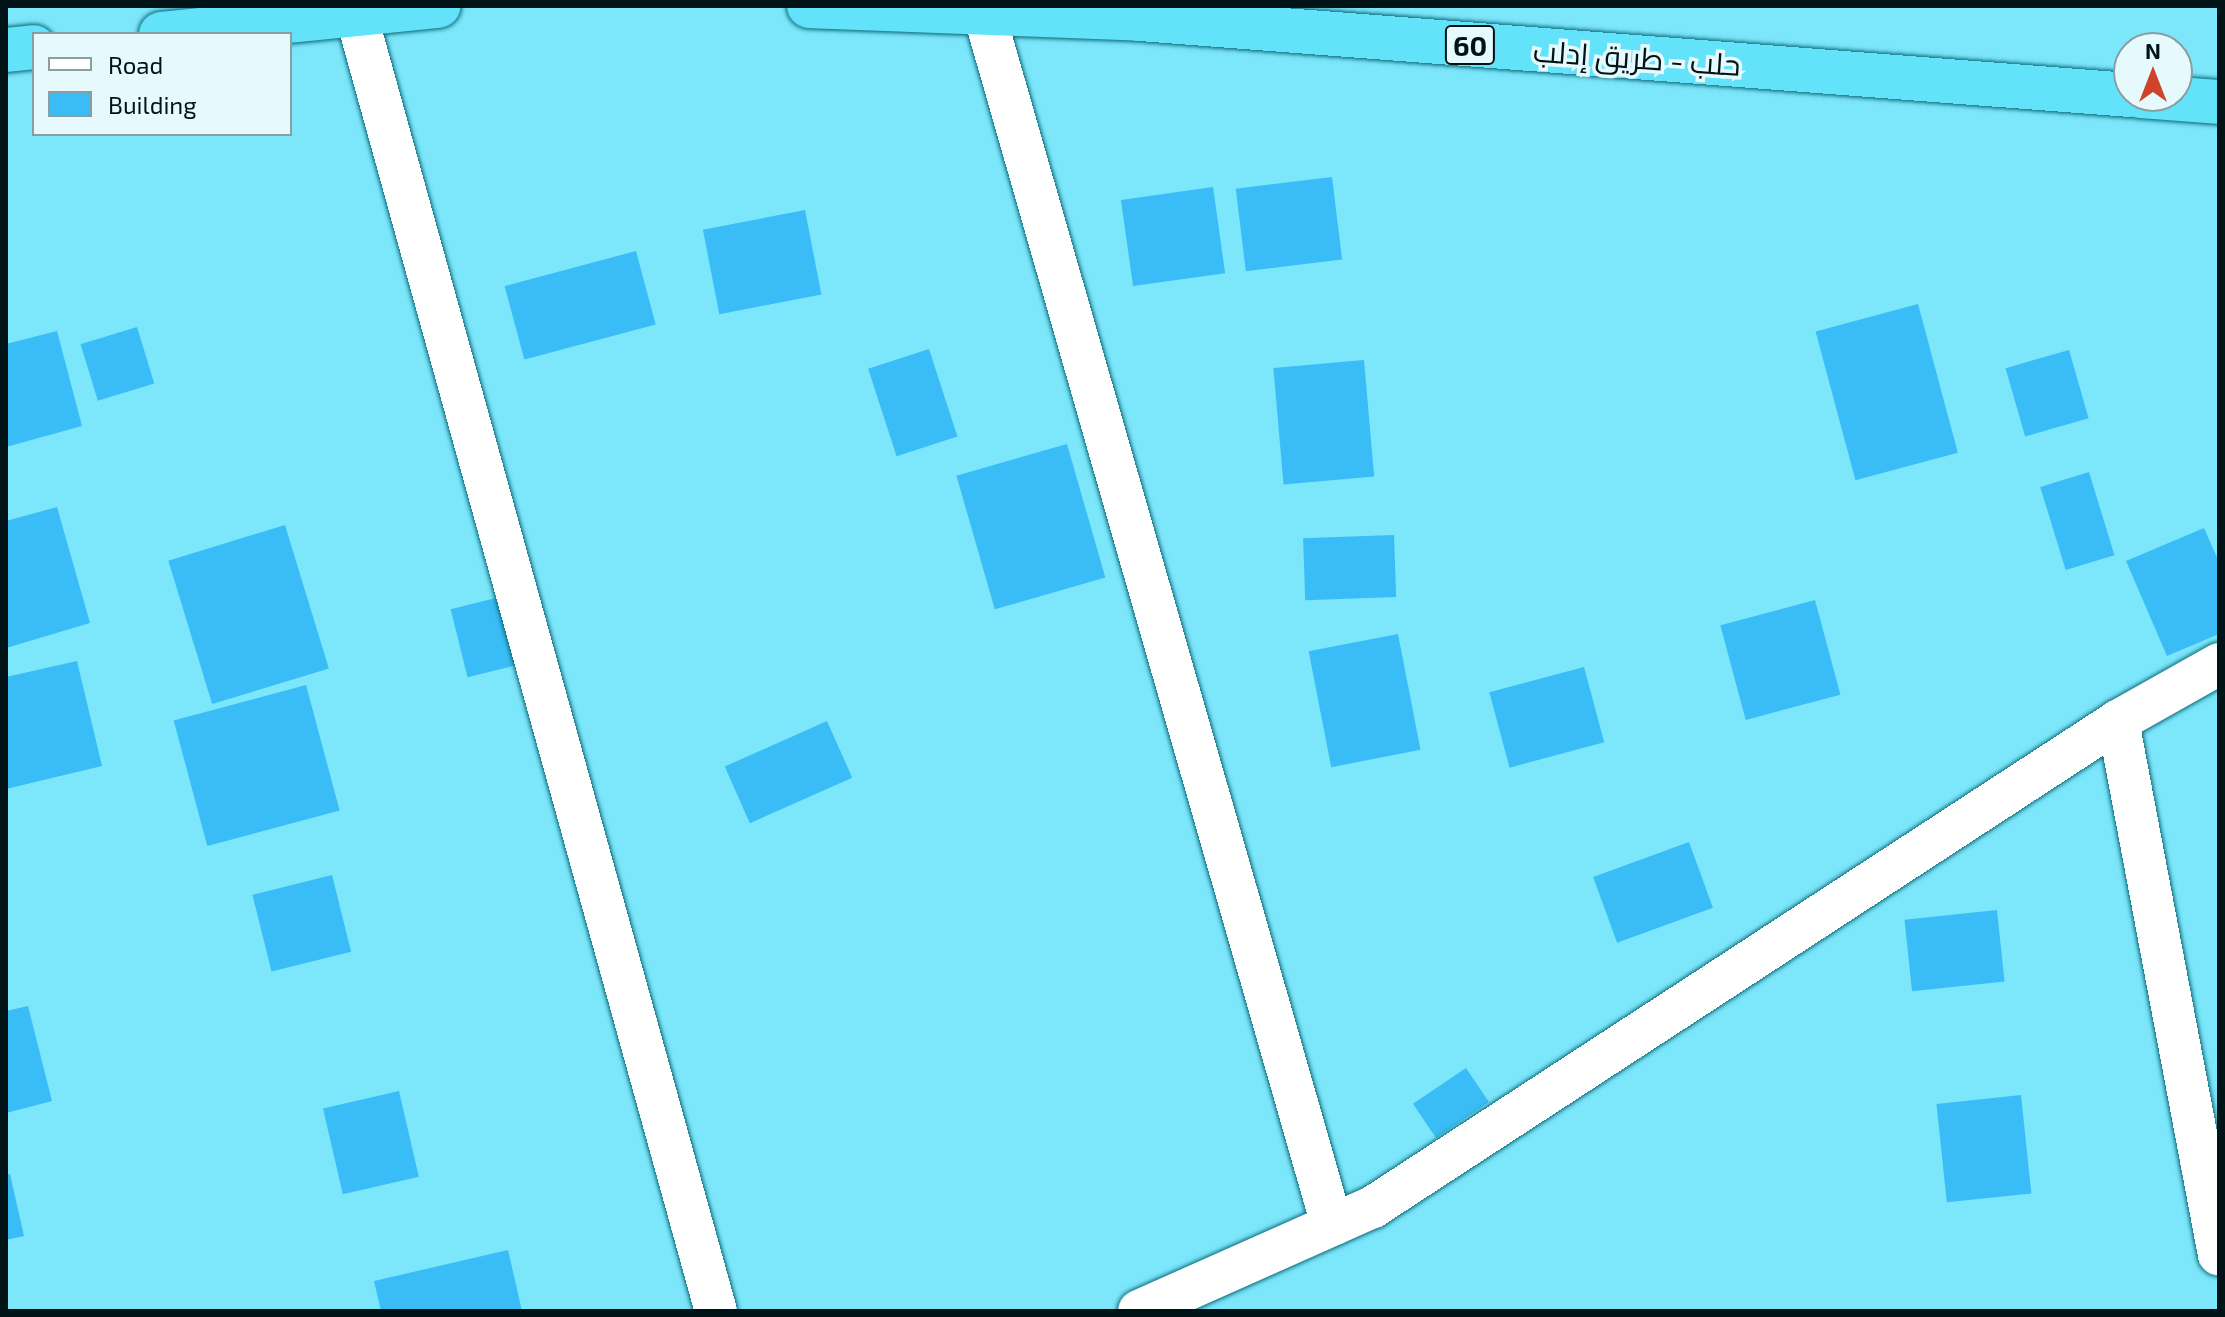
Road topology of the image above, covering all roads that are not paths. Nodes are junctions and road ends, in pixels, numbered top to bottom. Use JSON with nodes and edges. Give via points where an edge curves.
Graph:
{"nodes":[{"id":1,"x":439,"y":6,"type":"edge"},
{"id":2,"x":809,"y":6,"type":"edge"},
{"id":3,"x":984,"y":13,"type":"junction"},
{"id":4,"x":356,"y":14,"type":"junction"},
{"id":5,"x":180,"y":32,"type":"edge"},
{"id":6,"x":32,"y":47,"type":"edge"},
{"id":7,"x":6,"y":50,"type":"edge"},
{"id":8,"x":2113,"y":94,"type":"edge"},
{"id":9,"x":2193,"y":100,"type":"edge"},
{"id":10,"x":2219,"y":102,"type":"edge"},
{"id":11,"x":2219,"y":664,"type":"edge"},
{"id":12,"x":2118,"y":721,"type":"junction"},
{"id":13,"x":1332,"y":1225,"type":"junction"},
{"id":14,"x":2219,"y":1255,"type":"edge"},
{"id":15,"x":716,"y":1311,"type":"edge"},
{"id":16,"x":1139,"y":1311,"type":"edge"}],
"edges":[{"from":1,"to":4,"type":"highway"},
{"from":2,"to":3,"type":"highway","name":"حلب - طريق إدلب","number":"60"},
{"from":3,"to":8,"type":"highway","name":"حلب - طريق إدلب","number":"60","via":[[1140,19]]},
{"from":3,"to":13,"type":"street"},
{"from":4,"to":5,"type":"highway"},
{"from":4,"to":15,"type":"street"},
{"from":6,"to":7,"type":"highway"},
{"from":9,"to":10,"type":"highway"},
{"from":11,"to":12,"type":"street"},
{"from":12,"to":13,"type":"street","via":[[1373,1207]]},
{"from":12,"to":14,"type":"street"},
{"from":13,"to":16,"type":"street"}]}
